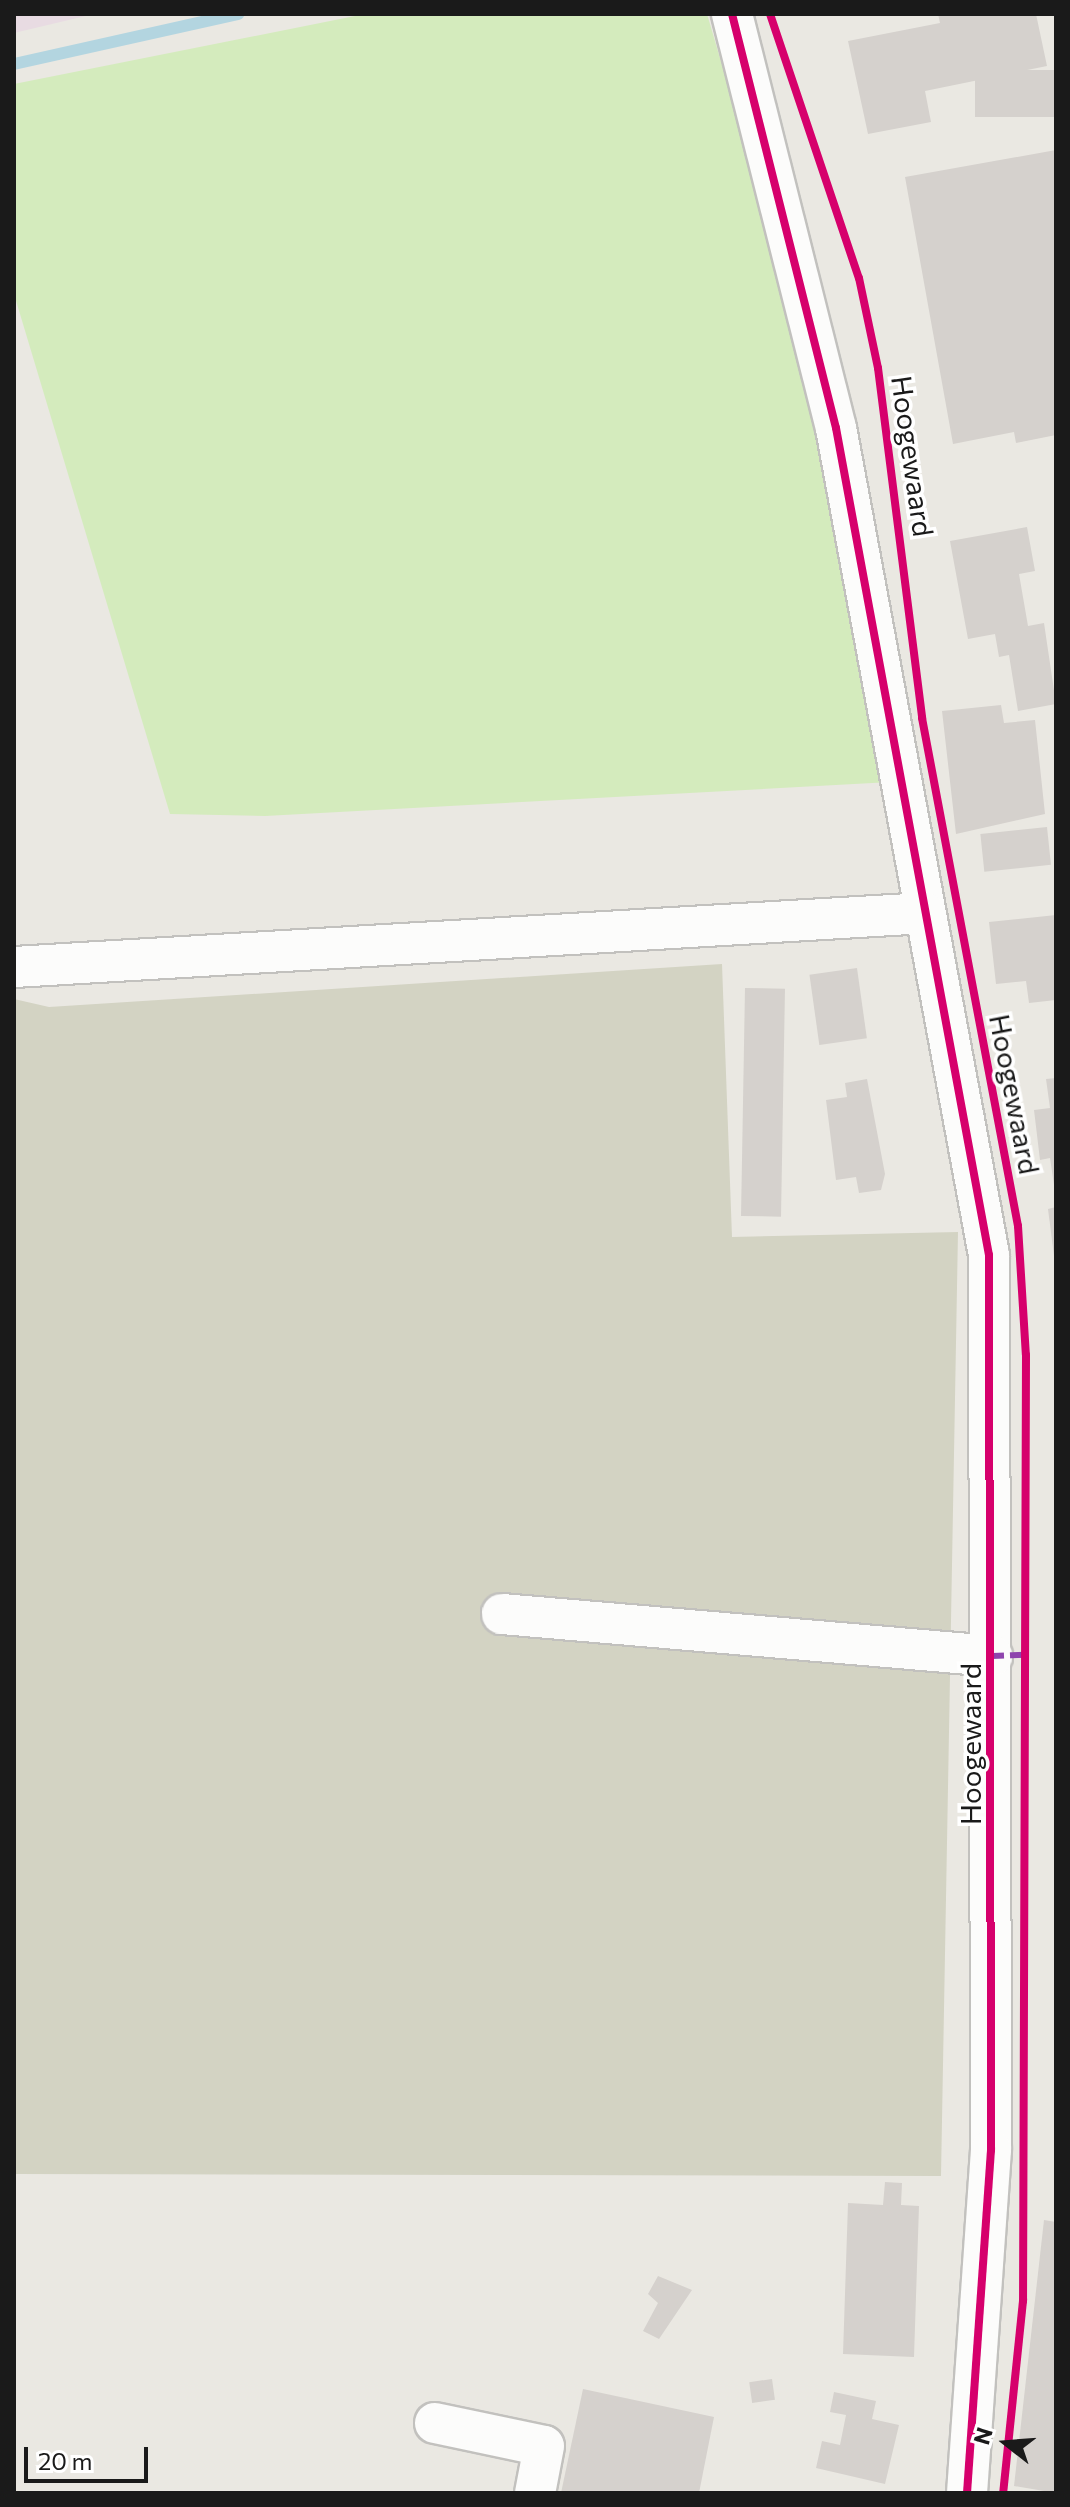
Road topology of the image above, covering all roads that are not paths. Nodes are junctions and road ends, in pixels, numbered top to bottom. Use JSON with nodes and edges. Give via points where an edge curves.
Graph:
{"nodes":[{"id":1,"x":732,"y":14,"type":"edge"},
{"id":2,"x":925,"y":913,"type":"junction"},
{"id":3,"x":14,"y":967,"type":"edge"},
{"id":4,"x":502,"y":1614,"type":"dead end"},
{"id":5,"x":992,"y":1656,"type":"junction"},
{"id":6,"x":435,"y":2423,"type":"dead end"},
{"id":7,"x":535,"y":2493,"type":"edge"},
{"id":8,"x":967,"y":2493,"type":"edge"}],
"edges":[{"from":1,"to":2,"type":"street","name":"Hoogewaard","via":[[836,428]]},
{"from":2,"to":3,"type":"street"},
{"from":2,"to":5,"type":"street","name":"Hoogewaard","via":[[989,1255]]},
{"from":4,"to":5,"type":"street"},
{"from":5,"to":8,"type":"street","name":"Hoogewaard","via":[[991,2150]]},
{"from":6,"to":7,"type":"street","via":[[544,2446]]}]}
